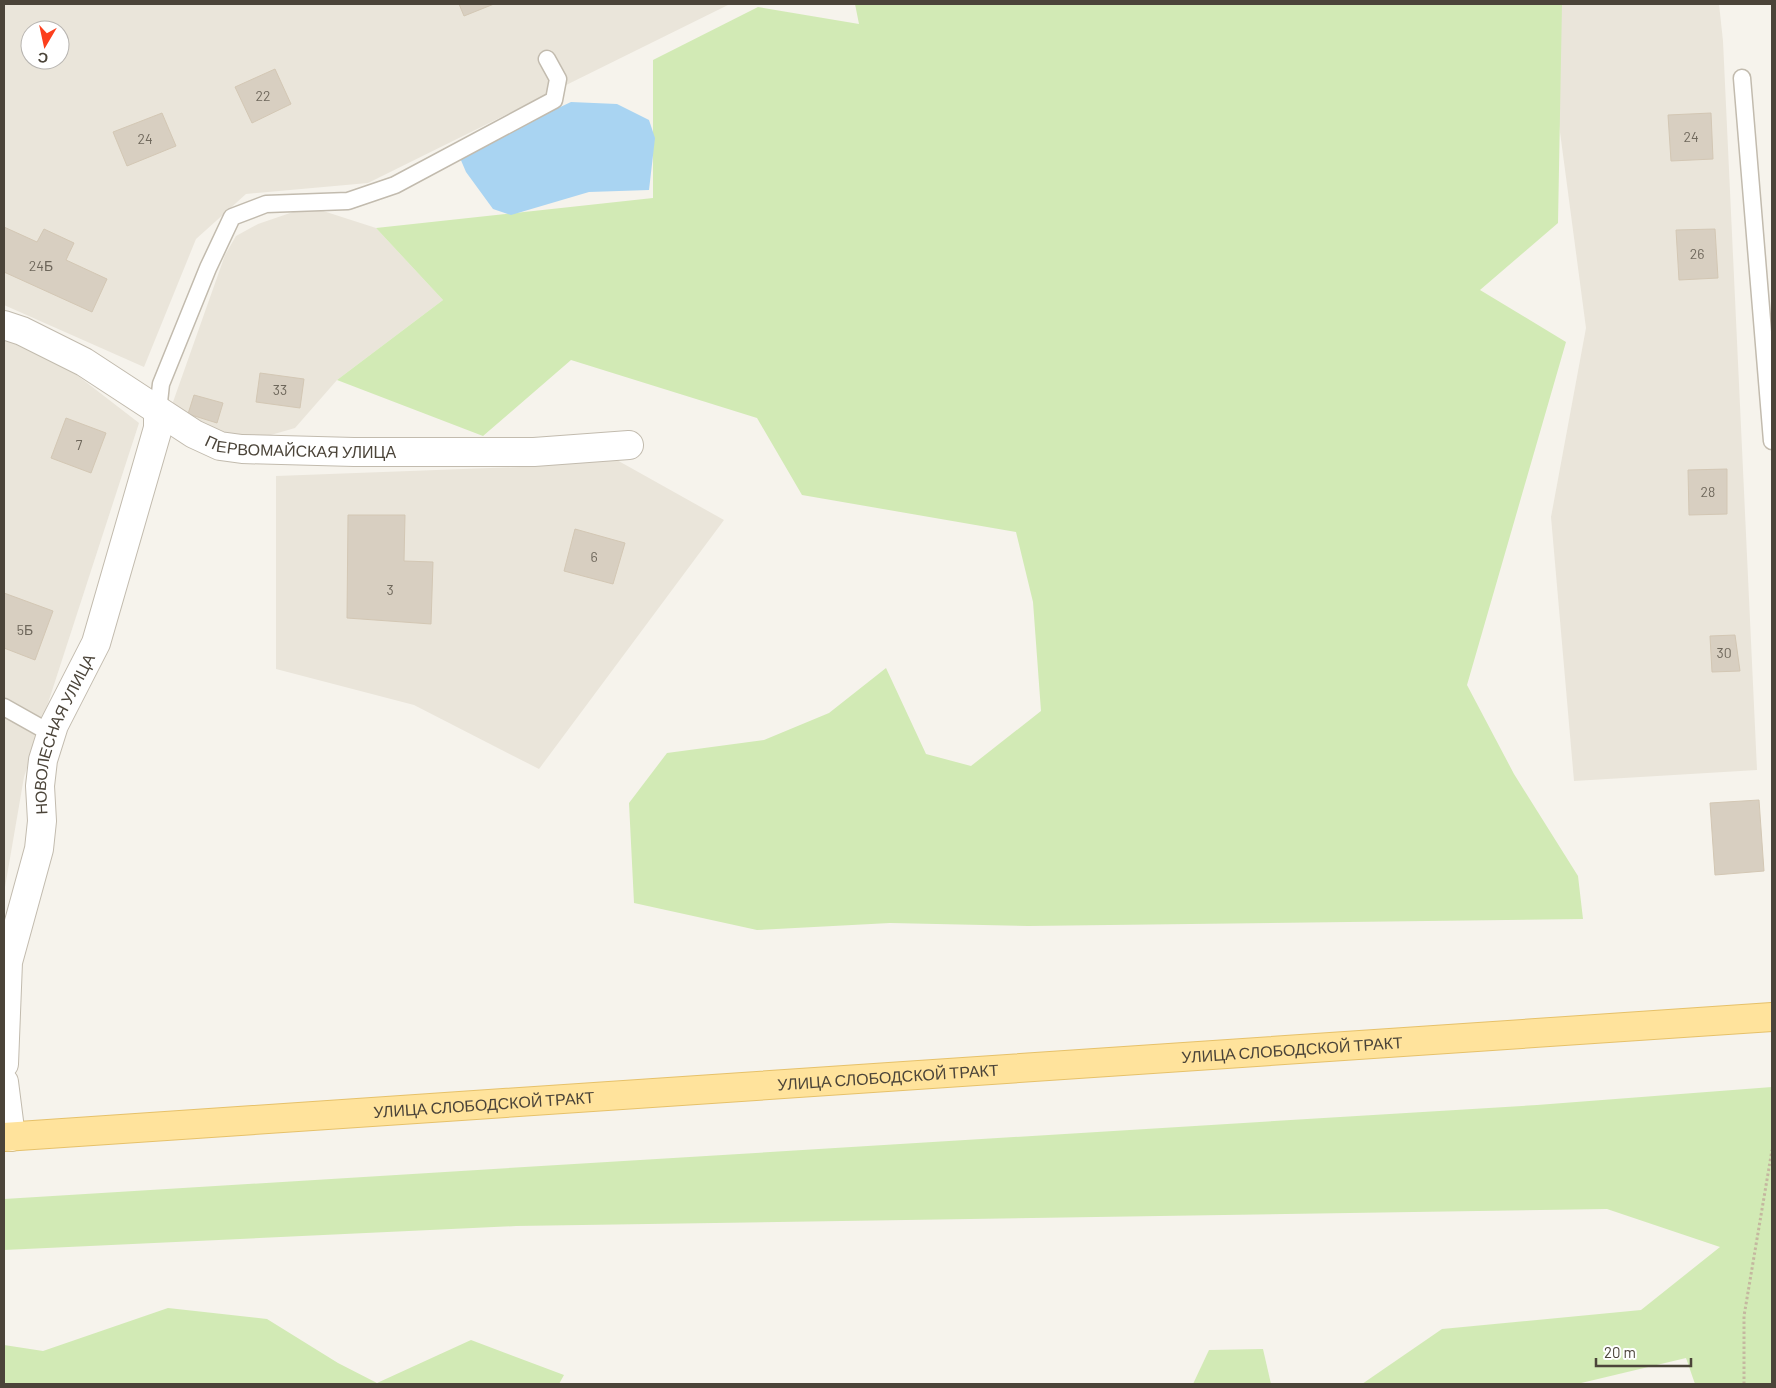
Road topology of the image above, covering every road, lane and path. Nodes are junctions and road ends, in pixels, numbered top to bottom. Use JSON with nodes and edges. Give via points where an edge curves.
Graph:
{"nodes":[{"id":1,"x":548,"y":59,"type":"dead end"},
{"id":2,"x":1742,"y":78,"type":"dead end"},
{"id":3,"x":4,"y":325,"type":"edge"},
{"id":4,"x":158,"y":411,"type":"junction"},
{"id":5,"x":1772,"y":441,"type":"edge"},
{"id":6,"x":629,"y":445,"type":"dead end"},
{"id":7,"x":4,"y":707,"type":"edge"},
{"id":8,"x":52,"y":734,"type":"junction"},
{"id":9,"x":1772,"y":1017,"type":"edge"},
{"id":10,"x":4,"y":1064,"type":"edge"},
{"id":11,"x":4,"y":1082,"type":"edge"},
{"id":12,"x":8,"y":1137,"type":"edge"},
{"id":13,"x":1772,"y":1150,"type":"edge"},
{"id":14,"x":1744,"y":1384,"type":"edge"}],
"edges":[{"from":1,"to":4,"type":"lane","via":[[558,79],[554,100],[395,185],[348,201],[266,204],[232,217],[162,384]]},
{"from":2,"to":5,"type":"lane"},
{"from":3,"to":4,"type":"street","name":"ПЕРВОМАЙСКАЯ УЛИЦА","via":[[84,362]]},
{"from":4,"to":6,"type":"street","name":"ПЕРВОМАЙСКАЯ УЛИЦА","via":[[220,446],[242,449],[524,452]]},
{"from":4,"to":8,"type":"street","name":"НОВОЛЕСНАЯ УЛИЦА","via":[[158,428],[96,643]]},
{"from":7,"to":8,"type":"lane"},
{"from":8,"to":10,"type":"street","name":"НОВОЛЕСНАЯ УЛИЦА","via":[[43,760],[40,786],[42,821],[39,849],[8,962]]},
{"from":9,"to":12,"type":"main road","name":"УЛИЦА СЛОБОДСКОЙ ТРАКТ"},
{"from":11,"to":12,"type":"street"},
{"from":13,"to":14,"type":"path","via":[[1744,1316]]}]}
